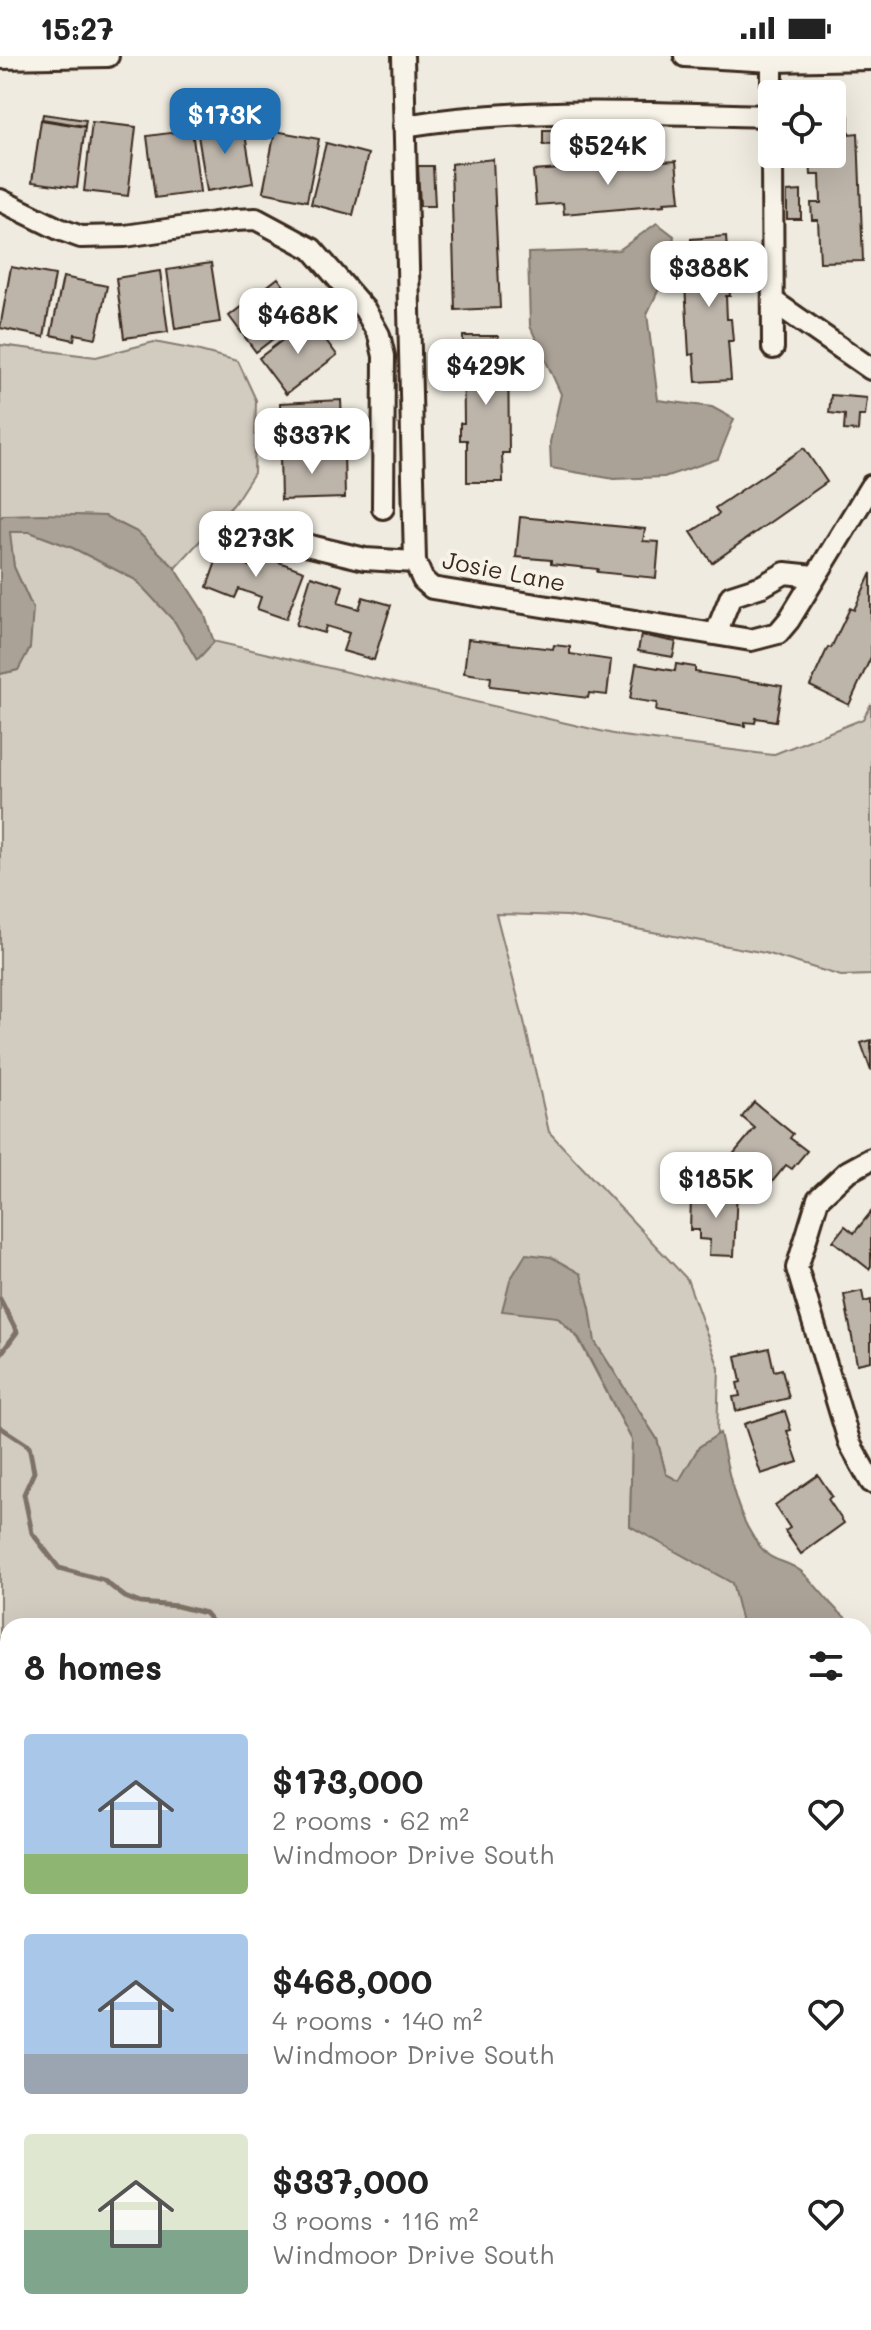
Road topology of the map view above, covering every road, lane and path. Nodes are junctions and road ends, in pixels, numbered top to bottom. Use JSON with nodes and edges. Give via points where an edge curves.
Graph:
{"nodes":[{"id":1,"x":108,"y":56,"type":"edge"},
{"id":2,"x":403,"y":56,"type":"edge"},
{"id":3,"x":685,"y":56,"type":"edge"},
{"id":4,"x":0,"y":58,"type":"edge"},
{"id":5,"x":871,"y":59,"type":"edge"},
{"id":6,"x":772,"y":61,"type":"junction"},
{"id":7,"x":772,"y":80,"type":"edge"},
{"id":8,"x":758,"y":116,"type":"edge"},
{"id":9,"x":404,"y":126,"type":"junction"},
{"id":10,"x":772,"y":168,"type":"edge"},
{"id":11,"x":0,"y":200,"type":"edge"},
{"id":12,"x":773,"y":301,"type":"junction"},
{"id":13,"x":773,"y":348,"type":"dead end"},
{"id":14,"x":871,"y":369,"type":"edge"},
{"id":15,"x":871,"y":486,"type":"edge"},
{"id":16,"x":383,"y":508,"type":"dead end"},
{"id":17,"x":239,"y":529,"type":"dead end"},
{"id":18,"x":415,"y":562,"type":"junction"},
{"id":19,"x":814,"y":576,"type":"junction"},
{"id":20,"x":716,"y":633,"type":"junction"},
{"id":21,"x":871,"y":1159,"type":"edge"},
{"id":22,"x":871,"y":1482,"type":"edge"}],
"edges":[{"from":1,"to":4,"type":"street"},
{"from":2,"to":9,"type":"street","name":"Josie Lane"},
{"from":3,"to":6,"type":"street"},
{"from":5,"to":6,"type":"street"},
{"from":6,"to":7,"type":"street"},
{"from":8,"to":9,"type":"street","via":[[583,112]]},
{"from":9,"to":18,"type":"street","name":"Josie Lane"},
{"from":10,"to":12,"type":"street"},
{"from":11,"to":16,"type":"street","via":[[81,237],[256,219],[312,249],[365,310],[379,335],[384,356]]},
{"from":12,"to":13,"type":"street"},
{"from":12,"to":14,"type":"street"},
{"from":15,"to":19,"type":"street","name":"Josie Lane"},
{"from":17,"to":18,"type":"street","via":[[365,559]]},
{"from":18,"to":20,"type":"street","name":"Josie Lane","via":[[432,588]]},
{"from":19,"to":20,"type":"street","via":[[785,573],[731,596]]},
{"from":19,"to":20,"type":"street","name":"Josie Lane","via":[[778,633],[751,640]]},
{"from":21,"to":22,"type":"street","via":[[847,1172],[818,1199],[797,1268],[850,1444]]}]}
